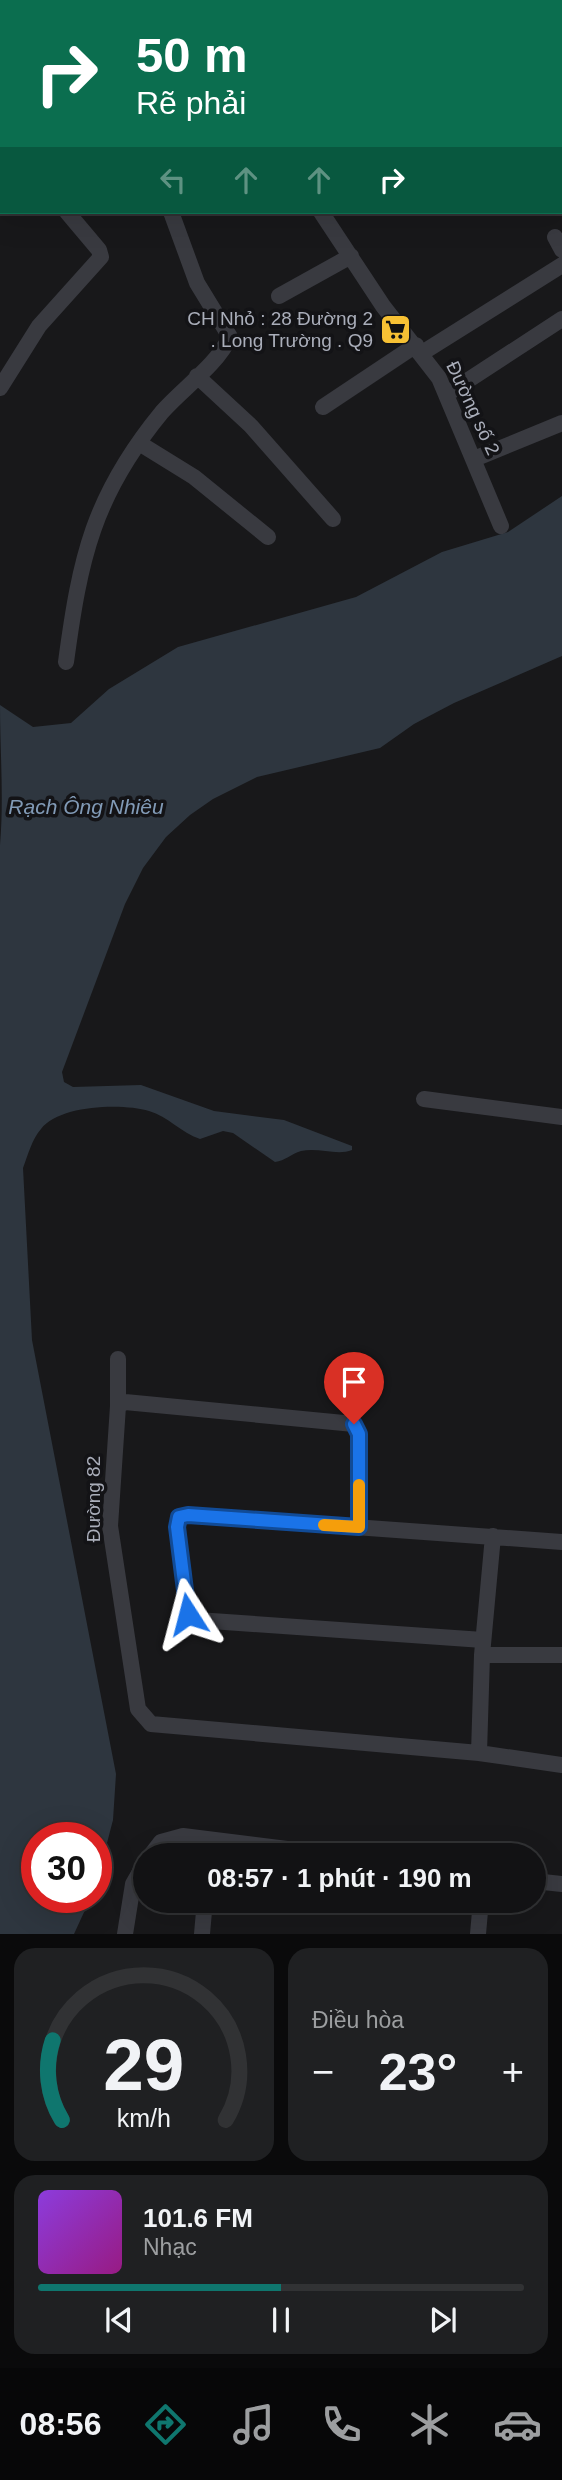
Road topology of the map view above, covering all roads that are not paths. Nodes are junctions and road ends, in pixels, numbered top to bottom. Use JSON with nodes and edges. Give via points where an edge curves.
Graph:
{"nodes":[{"id":1,"x":69,"y":214,"type":"edge"},
{"id":2,"x":172,"y":214,"type":"edge"},
{"id":3,"x":322,"y":214,"type":"edge"},
{"id":4,"x":351,"y":257,"type":"junction"},
{"id":5,"x":562,"y":265,"type":"edge"},
{"id":6,"x":279,"y":296,"type":"dead end"},
{"id":7,"x":562,"y":319,"type":"edge"},
{"id":8,"x":419,"y":349,"type":"junction"},
{"id":9,"x":197,"y":376,"type":"junction"},
{"id":10,"x":0,"y":388,"type":"edge"},
{"id":11,"x":447,"y":394,"type":"junction"},
{"id":12,"x":323,"y":407,"type":"dead end"},
{"id":13,"x":562,"y":423,"type":"edge"},
{"id":14,"x":139,"y":443,"type":"junction"},
{"id":15,"x":474,"y":460,"type":"junction"},
{"id":16,"x":333,"y":519,"type":"dead end"},
{"id":17,"x":501,"y":526,"type":"dead end"},
{"id":18,"x":268,"y":537,"type":"dead end"},
{"id":19,"x":66,"y":662,"type":"dead end"},
{"id":20,"x":424,"y":1099,"type":"dead end"},
{"id":21,"x":562,"y":1117,"type":"edge"},
{"id":22,"x":118,"y":1359,"type":"dead end"},
{"id":23,"x":118,"y":1406,"type":"junction"},
{"id":24,"x":359,"y":1527,"type":"junction"},
{"id":25,"x":493,"y":1536,"type":"junction"},
{"id":26,"x":562,"y":1542,"type":"edge"},
{"id":27,"x":483,"y":1647,"type":"junction"},
{"id":28,"x":562,"y":1655,"type":"edge"},
{"id":29,"x":479,"y":1753,"type":"junction"},
{"id":30,"x":562,"y":1766,"type":"edge"},
{"id":31,"x":210,"y":1838,"type":"junction"},
{"id":32,"x":160,"y":1843,"type":"edge"},
{"id":33,"x":210,"y":1843,"type":"edge"},
{"id":34,"x":247,"y":1843,"type":"edge"},
{"id":35,"x":133,"y":1889,"type":"edge"},
{"id":36,"x":204,"y":1913,"type":"edge"},
{"id":37,"x":480,"y":1913,"type":"edge"},
{"id":38,"x":125,"y":1934,"type":"edge"},
{"id":39,"x":202,"y":1934,"type":"edge"},
{"id":40,"x":478,"y":1934,"type":"edge"}],
"edges":[{"from":1,"to":10,"type":"street","via":[[101,254],[39,326]]},
{"from":2,"to":9,"type":"street","via":[[197,283],[230,337]]},
{"from":3,"to":4,"type":"street","name":"Đường số 2"},
{"from":4,"to":6,"type":"street"},
{"from":4,"to":8,"type":"street","name":"Đường số 2"},
{"from":5,"to":8,"type":"street"},
{"from":7,"to":11,"type":"street"},
{"from":8,"to":11,"type":"street","name":"Đường số 2"},
{"from":8,"to":12,"type":"street"},
{"from":9,"to":14,"type":"street"},
{"from":9,"to":16,"type":"street","via":[[251,426]]},
{"from":11,"to":15,"type":"street","name":"Đường số 2"},
{"from":13,"to":15,"type":"street"},
{"from":14,"to":18,"type":"street","via":[[194,477]]},
{"from":14,"to":19,"type":"street","via":[[97,513],[88,537]]},
{"from":15,"to":17,"type":"street","name":"Đường số 2"},
{"from":20,"to":21,"type":"street"},
{"from":22,"to":23,"type":"street","name":"Đường 82"},
{"from":23,"to":24,"type":"street","via":[[125,1402],[354,1424],[359,1434]]},
{"from":23,"to":29,"type":"street","name":"Đường 82","via":[[110,1526],[138,1709],[151,1724]]},
{"from":24,"to":25,"type":"street"},
{"from":24,"to":27,"type":"street","via":[[179,1517],[188,1614],[197,1619]]},
{"from":25,"to":26,"type":"street"},
{"from":25,"to":27,"type":"street"},
{"from":27,"to":28,"type":"street"},
{"from":27,"to":29,"type":"street"},
{"from":29,"to":30,"type":"street","name":"Đường 82"},
{"from":31,"to":32,"type":"street","via":[[170,1838]]},
{"from":31,"to":33,"type":"street"},
{"from":31,"to":34,"type":"street"},
{"from":35,"to":38,"type":"street"},
{"from":36,"to":39,"type":"street"},
{"from":37,"to":40,"type":"street"}]}
